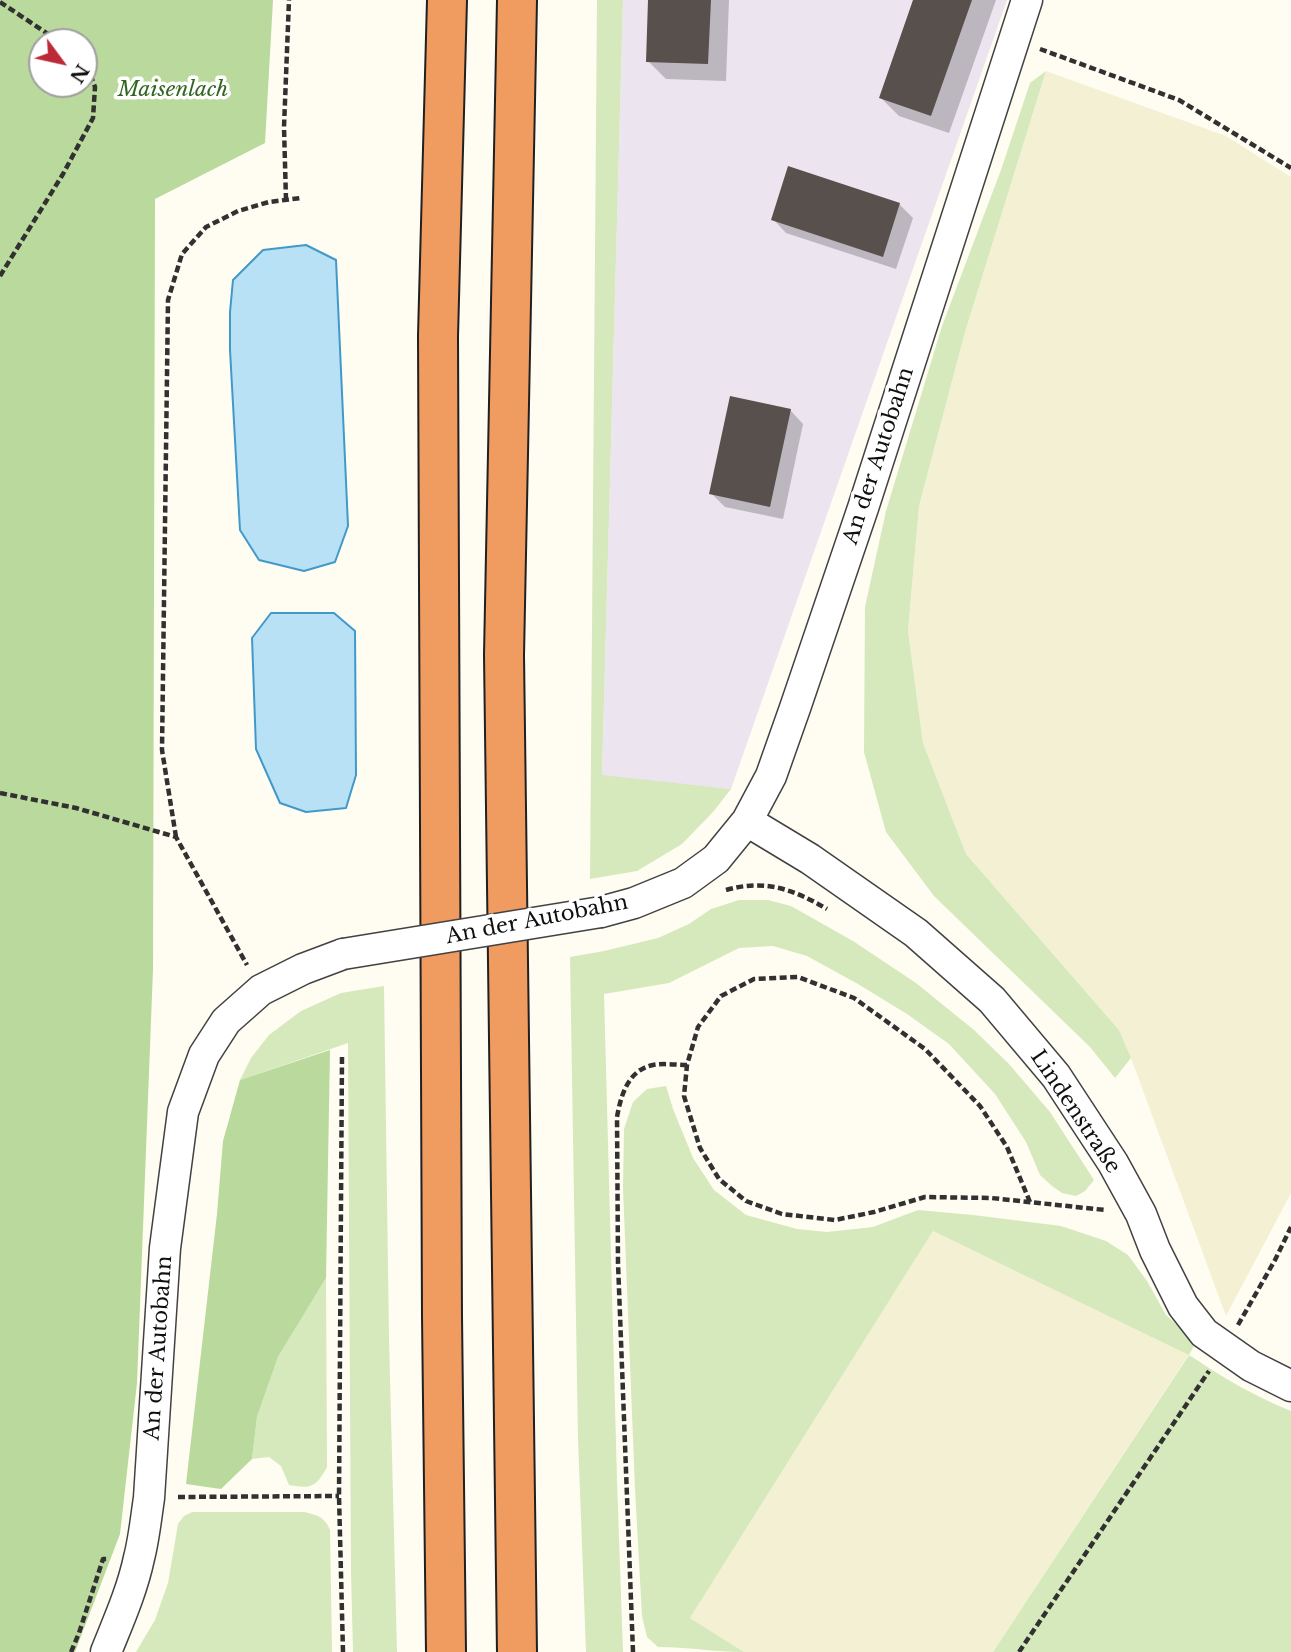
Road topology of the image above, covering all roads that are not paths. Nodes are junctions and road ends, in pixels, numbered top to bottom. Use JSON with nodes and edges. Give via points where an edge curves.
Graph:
{"nodes":[{"id":1,"x":447,"y":0,"type":"edge"},
{"id":2,"x":517,"y":0,"type":"edge"},
{"id":3,"x":1027,"y":0,"type":"edge"},
{"id":4,"x":747,"y":821,"type":"junction"},
{"id":5,"x":1291,"y":1386,"type":"edge"},
{"id":6,"x":106,"y":1652,"type":"edge"},
{"id":7,"x":446,"y":1652,"type":"edge"},
{"id":8,"x":517,"y":1652,"type":"edge"}],
"edges":[{"from":1,"to":7,"type":"highway","via":[[438,336]]},
{"from":2,"to":8,"type":"highway","via":[[504,655]]},
{"from":3,"to":4,"type":"street","name":"An der Autobahn","via":[[795,708],[771,776]]},
{"from":4,"to":5,"type":"street","name":"Lindenstraße","via":[[916,933],[992,1000],[1056,1076],[1113,1163],[1182,1306],[1204,1333],[1251,1366]]},
{"from":4,"to":6,"type":"street","name":"An der Autobahn","bridge":true,"via":[[716,859],[683,883],[634,902],[601,912],[343,954],[261,990],[226,1021],[204,1055],[183,1112],[165,1248],[149,1498],[139,1560]]}]}
